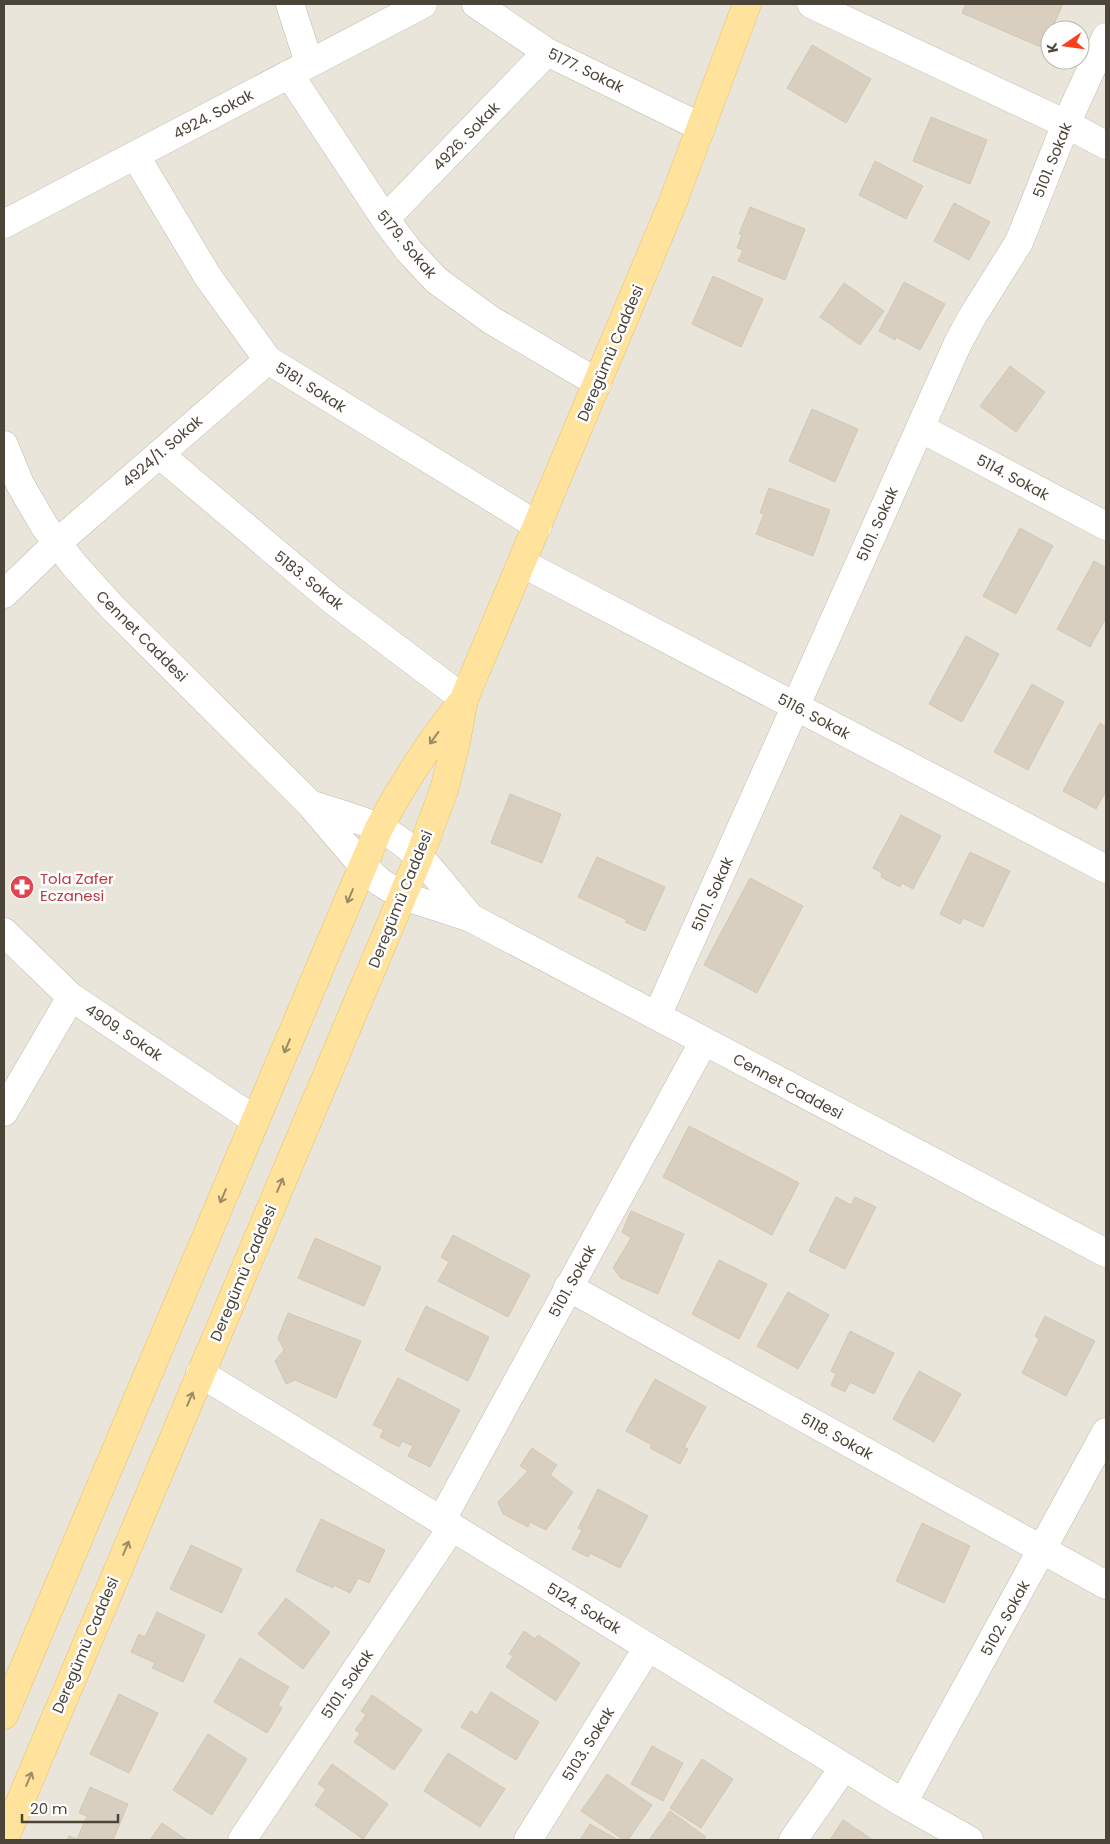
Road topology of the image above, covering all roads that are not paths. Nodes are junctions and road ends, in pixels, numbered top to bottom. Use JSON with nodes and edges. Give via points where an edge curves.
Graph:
{"nodes":[{"id":1,"x":290,"y":4,"type":"edge"},
{"id":2,"x":423,"y":4,"type":"edge"},
{"id":3,"x":476,"y":4,"type":"edge"},
{"id":4,"x":747,"y":4,"type":"edge"},
{"id":5,"x":811,"y":4,"type":"edge"},
{"id":6,"x":1106,"y":37,"type":"edge"},
{"id":7,"x":546,"y":52,"type":"junction"},
{"id":8,"x":299,"y":69,"type":"junction"},
{"id":9,"x":1066,"y":124,"type":"junction"},
{"id":10,"x":701,"y":127,"type":"junction"},
{"id":11,"x":1106,"y":145,"type":"edge"},
{"id":12,"x":135,"y":155,"type":"junction"},
{"id":13,"x":384,"y":219,"type":"junction"},
{"id":14,"x":4,"y":224,"type":"edge"},
{"id":15,"x":268,"y":360,"type":"junction"},
{"id":16,"x":598,"y":383,"type":"junction"},
{"id":17,"x":920,"y":428,"type":"junction"},
{"id":18,"x":4,"y":445,"type":"edge"},
{"id":19,"x":159,"y":454,"type":"junction"},
{"id":20,"x":538,"y":526,"type":"junction"},
{"id":21,"x":1106,"y":526,"type":"edge"},
{"id":22,"x":57,"y":543,"type":"junction"},
{"id":23,"x":522,"y":563,"type":"junction"},
{"id":24,"x":4,"y":594,"type":"edge"},
{"id":25,"x":464,"y":699,"type":"junction"},
{"id":26,"x":796,"y":706,"type":"junction"},
{"id":27,"x":310,"y":804,"type":"junction"},
{"id":28,"x":379,"y":828,"type":"junction"},
{"id":29,"x":419,"y":857,"type":"junction"},
{"id":30,"x":363,"y":866,"type":"junction"},
{"id":31,"x":1106,"y":869,"type":"edge"},
{"id":32,"x":403,"y":896,"type":"junction"},
{"id":33,"x":471,"y":918,"type":"junction"},
{"id":34,"x":4,"y":932,"type":"edge"},
{"id":35,"x":71,"y":997,"type":"junction"},
{"id":36,"x":657,"y":1016,"type":"junction"},
{"id":37,"x":704,"y":1041,"type":"junction"},
{"id":38,"x":4,"y":1112,"type":"edge"},
{"id":39,"x":255,"y":1120,"type":"junction"},
{"id":40,"x":1106,"y":1253,"type":"edge"},
{"id":41,"x":568,"y":1288,"type":"junction"},
{"id":42,"x":200,"y":1373,"type":"junction"},
{"id":43,"x":1106,"y":1432,"type":"edge"},
{"id":44,"x":446,"y":1524,"type":"junction"},
{"id":45,"x":1042,"y":1550,"type":"junction"},
{"id":46,"x":1106,"y":1585,"type":"edge"},
{"id":47,"x":648,"y":1647,"type":"junction"},
{"id":48,"x":7,"y":1700,"type":"edge"},
{"id":49,"x":844,"y":1767,"type":"junction"},
{"id":50,"x":903,"y":1803,"type":"junction"},
{"id":51,"x":4,"y":1840,"type":"edge"},
{"id":52,"x":242,"y":1840,"type":"edge"},
{"id":53,"x":528,"y":1840,"type":"edge"},
{"id":54,"x":792,"y":1840,"type":"edge"},
{"id":55,"x":969,"y":1840,"type":"edge"}],
"edges":[{"from":1,"to":8,"type":"street","name":"5179. Sokak"},
{"from":2,"to":8,"type":"street","name":"4924. Sokak"},
{"from":3,"to":7,"type":"street","name":"5177. Sokak"},
{"from":4,"to":10,"type":"main road","name":"Deregümü Caddesi"},
{"from":5,"to":9,"type":"street"},
{"from":6,"to":9,"type":"street","name":"5101. Sokak"},
{"from":7,"to":10,"type":"street","name":"5177. Sokak"},
{"from":7,"to":13,"type":"street","name":"4926. Sokak"},
{"from":8,"to":12,"type":"street","name":"4924. Sokak"},
{"from":8,"to":13,"type":"street","name":"5179. Sokak"},
{"from":9,"to":11,"type":"street"},
{"from":9,"to":17,"type":"street","name":"5101. Sokak","via":[[1019,242],[972,317]]},
{"from":10,"to":16,"type":"main road","name":"Deregümü Caddesi"},
{"from":12,"to":14,"type":"street","name":"4924. Sokak"},
{"from":12,"to":15,"type":"street","name":"5181. Sokak","via":[[208,277]]},
{"from":13,"to":16,"type":"street","name":"5179. Sokak","via":[[409,251],[461,300]]},
{"from":15,"to":19,"type":"street","name":"4924/1. Sokak"},
{"from":15,"to":20,"type":"street","name":"5181. Sokak"},
{"from":16,"to":20,"type":"main road","name":"Deregümü Caddesi"},
{"from":17,"to":21,"type":"street","name":"5114. Sokak"},
{"from":17,"to":26,"type":"street","name":"5101. Sokak"},
{"from":18,"to":22,"type":"street","name":"Cennet Caddesi","via":[[20,484]]},
{"from":19,"to":22,"type":"street","name":"4924/1. Sokak"},
{"from":19,"to":25,"type":"street","name":"5183. Sokak","via":[[331,599]]},
{"from":20,"to":23,"type":"main road","name":"Deregümü Caddesi"},
{"from":22,"to":24,"type":"street","name":"4924/1. Sokak"},
{"from":22,"to":27,"type":"street","name":"Cennet Caddesi","via":[[112,607]]},
{"from":23,"to":25,"type":"main road","name":"Deregümü Caddesi"},
{"from":23,"to":26,"type":"street","name":"5116. Sokak"},
{"from":25,"to":28,"type":"main road","name":"Deregümü Caddesi","one_way":true,"via":[[435,736]]},
{"from":25,"to":29,"type":"main road","name":"Deregümü Caddesi","via":[[444,790]]},
{"from":26,"to":31,"type":"street","name":"5116. Sokak"},
{"from":26,"to":36,"type":"street","name":"5101. Sokak"},
{"from":27,"to":28,"type":"street","name":"Cennet Caddesi"},
{"from":27,"to":30,"type":"street","name":"Cennet Caddesi"},
{"from":28,"to":29,"type":"street","name":"Cennet Caddesi","via":[[403,842]]},
{"from":28,"to":30,"type":"main road","name":"Deregümü Caddesi"},
{"from":29,"to":32,"type":"main road","name":"Deregümü Caddesi"},
{"from":29,"to":33,"type":"street","name":"Cennet Caddesi"},
{"from":30,"to":32,"type":"street","name":"Cennet Caddesi","via":[[380,882]]},
{"from":30,"to":39,"type":"main road","name":"Deregümü Caddesi","one_way":true},
{"from":32,"to":33,"type":"street","name":"Cennet Caddesi"},
{"from":42,"to":32,"type":"main road","name":"Deregümü Caddesi","one_way":true},
{"from":33,"to":36,"type":"street","name":"Cennet Caddesi"},
{"from":34,"to":35,"type":"street","name":"4909. Sokak"},
{"from":35,"to":38,"type":"street"},
{"from":35,"to":39,"type":"street","name":"4909. Sokak"},
{"from":36,"to":37,"type":"street","name":"Cennet Caddesi"},
{"from":37,"to":40,"type":"street","name":"Cennet Caddesi"},
{"from":37,"to":41,"type":"street","name":"5101. Sokak"},
{"from":39,"to":48,"type":"main road","name":"Deregümü Caddesi","one_way":true},
{"from":41,"to":44,"type":"street","name":"5101. Sokak"},
{"from":41,"to":45,"type":"street","name":"5118. Sokak"},
{"from":42,"to":44,"type":"street","name":"5124. Sokak"},
{"from":51,"to":42,"type":"main road","name":"Deregümü Caddesi","one_way":true},
{"from":43,"to":45,"type":"street","name":"5102. Sokak"},
{"from":44,"to":47,"type":"street","name":"5124. Sokak"},
{"from":44,"to":52,"type":"street","name":"5101. Sokak"},
{"from":45,"to":46,"type":"street","name":"5118. Sokak"},
{"from":45,"to":50,"type":"street","name":"5102. Sokak"},
{"from":47,"to":49,"type":"street","name":"5124. Sokak"},
{"from":47,"to":53,"type":"street","name":"5103. Sokak"},
{"from":49,"to":50,"type":"street","name":"5124. Sokak"},
{"from":49,"to":54,"type":"street"},
{"from":50,"to":55,"type":"street","name":"5124. Sokak"}]}
